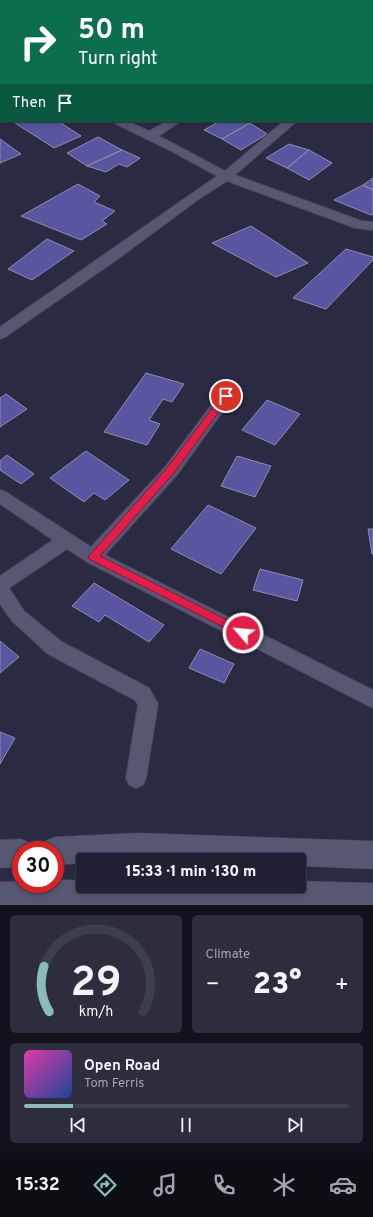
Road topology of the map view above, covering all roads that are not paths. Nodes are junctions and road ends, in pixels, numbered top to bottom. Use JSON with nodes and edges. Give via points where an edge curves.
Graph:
{"nodes":[{"id":1,"x":120,"y":122,"type":"edge"},
{"id":2,"x":172,"y":122,"type":"edge"},
{"id":3,"x":291,"y":122,"type":"edge"},
{"id":4,"x":150,"y":136,"type":"junction"},
{"id":5,"x":226,"y":176,"type":"junction"},
{"id":6,"x":373,"y":226,"type":"edge"},
{"id":7,"x":0,"y":334,"type":"edge"},
{"id":8,"x":226,"y":396,"type":"dead end"},
{"id":9,"x":0,"y":496,"type":"edge"},
{"id":10,"x":66,"y":540,"type":"junction"},
{"id":11,"x":93,"y":557,"type":"junction"},
{"id":12,"x":0,"y":585,"type":"edge"},
{"id":13,"x":0,"y":590,"type":"edge"},
{"id":14,"x":373,"y":699,"type":"edge"},
{"id":15,"x":136,"y":778,"type":"dead end"},
{"id":16,"x":64,"y":851,"type":"edge"},
{"id":17,"x":12,"y":853,"type":"edge"},
{"id":18,"x":0,"y":854,"type":"edge"},
{"id":19,"x":373,"y":855,"type":"edge"},
{"id":20,"x":0,"y":896,"type":"edge"},
{"id":21,"x":373,"y":897,"type":"edge"}],
"edges":[{"from":1,"to":4,"type":"street"},
{"from":2,"to":4,"type":"street"},
{"from":3,"to":5,"type":"street"},
{"from":4,"to":5,"type":"street"},
{"from":5,"to":6,"type":"street","via":[[353,222]]},
{"from":5,"to":7,"type":"street"},
{"from":8,"to":11,"type":"street","via":[[170,471]]},
{"from":9,"to":10,"type":"street"},
{"from":10,"to":11,"type":"street"},
{"from":10,"to":12,"type":"street"},
{"from":11,"to":14,"type":"street"},
{"from":13,"to":15,"type":"street","via":[[18,616],[55,648],[142,694],[148,704]]},
{"from":16,"to":19,"type":"street","via":[[138,847]]},
{"from":17,"to":18,"type":"street"},
{"from":20,"to":21,"type":"street","via":[[188,892]]}]}
